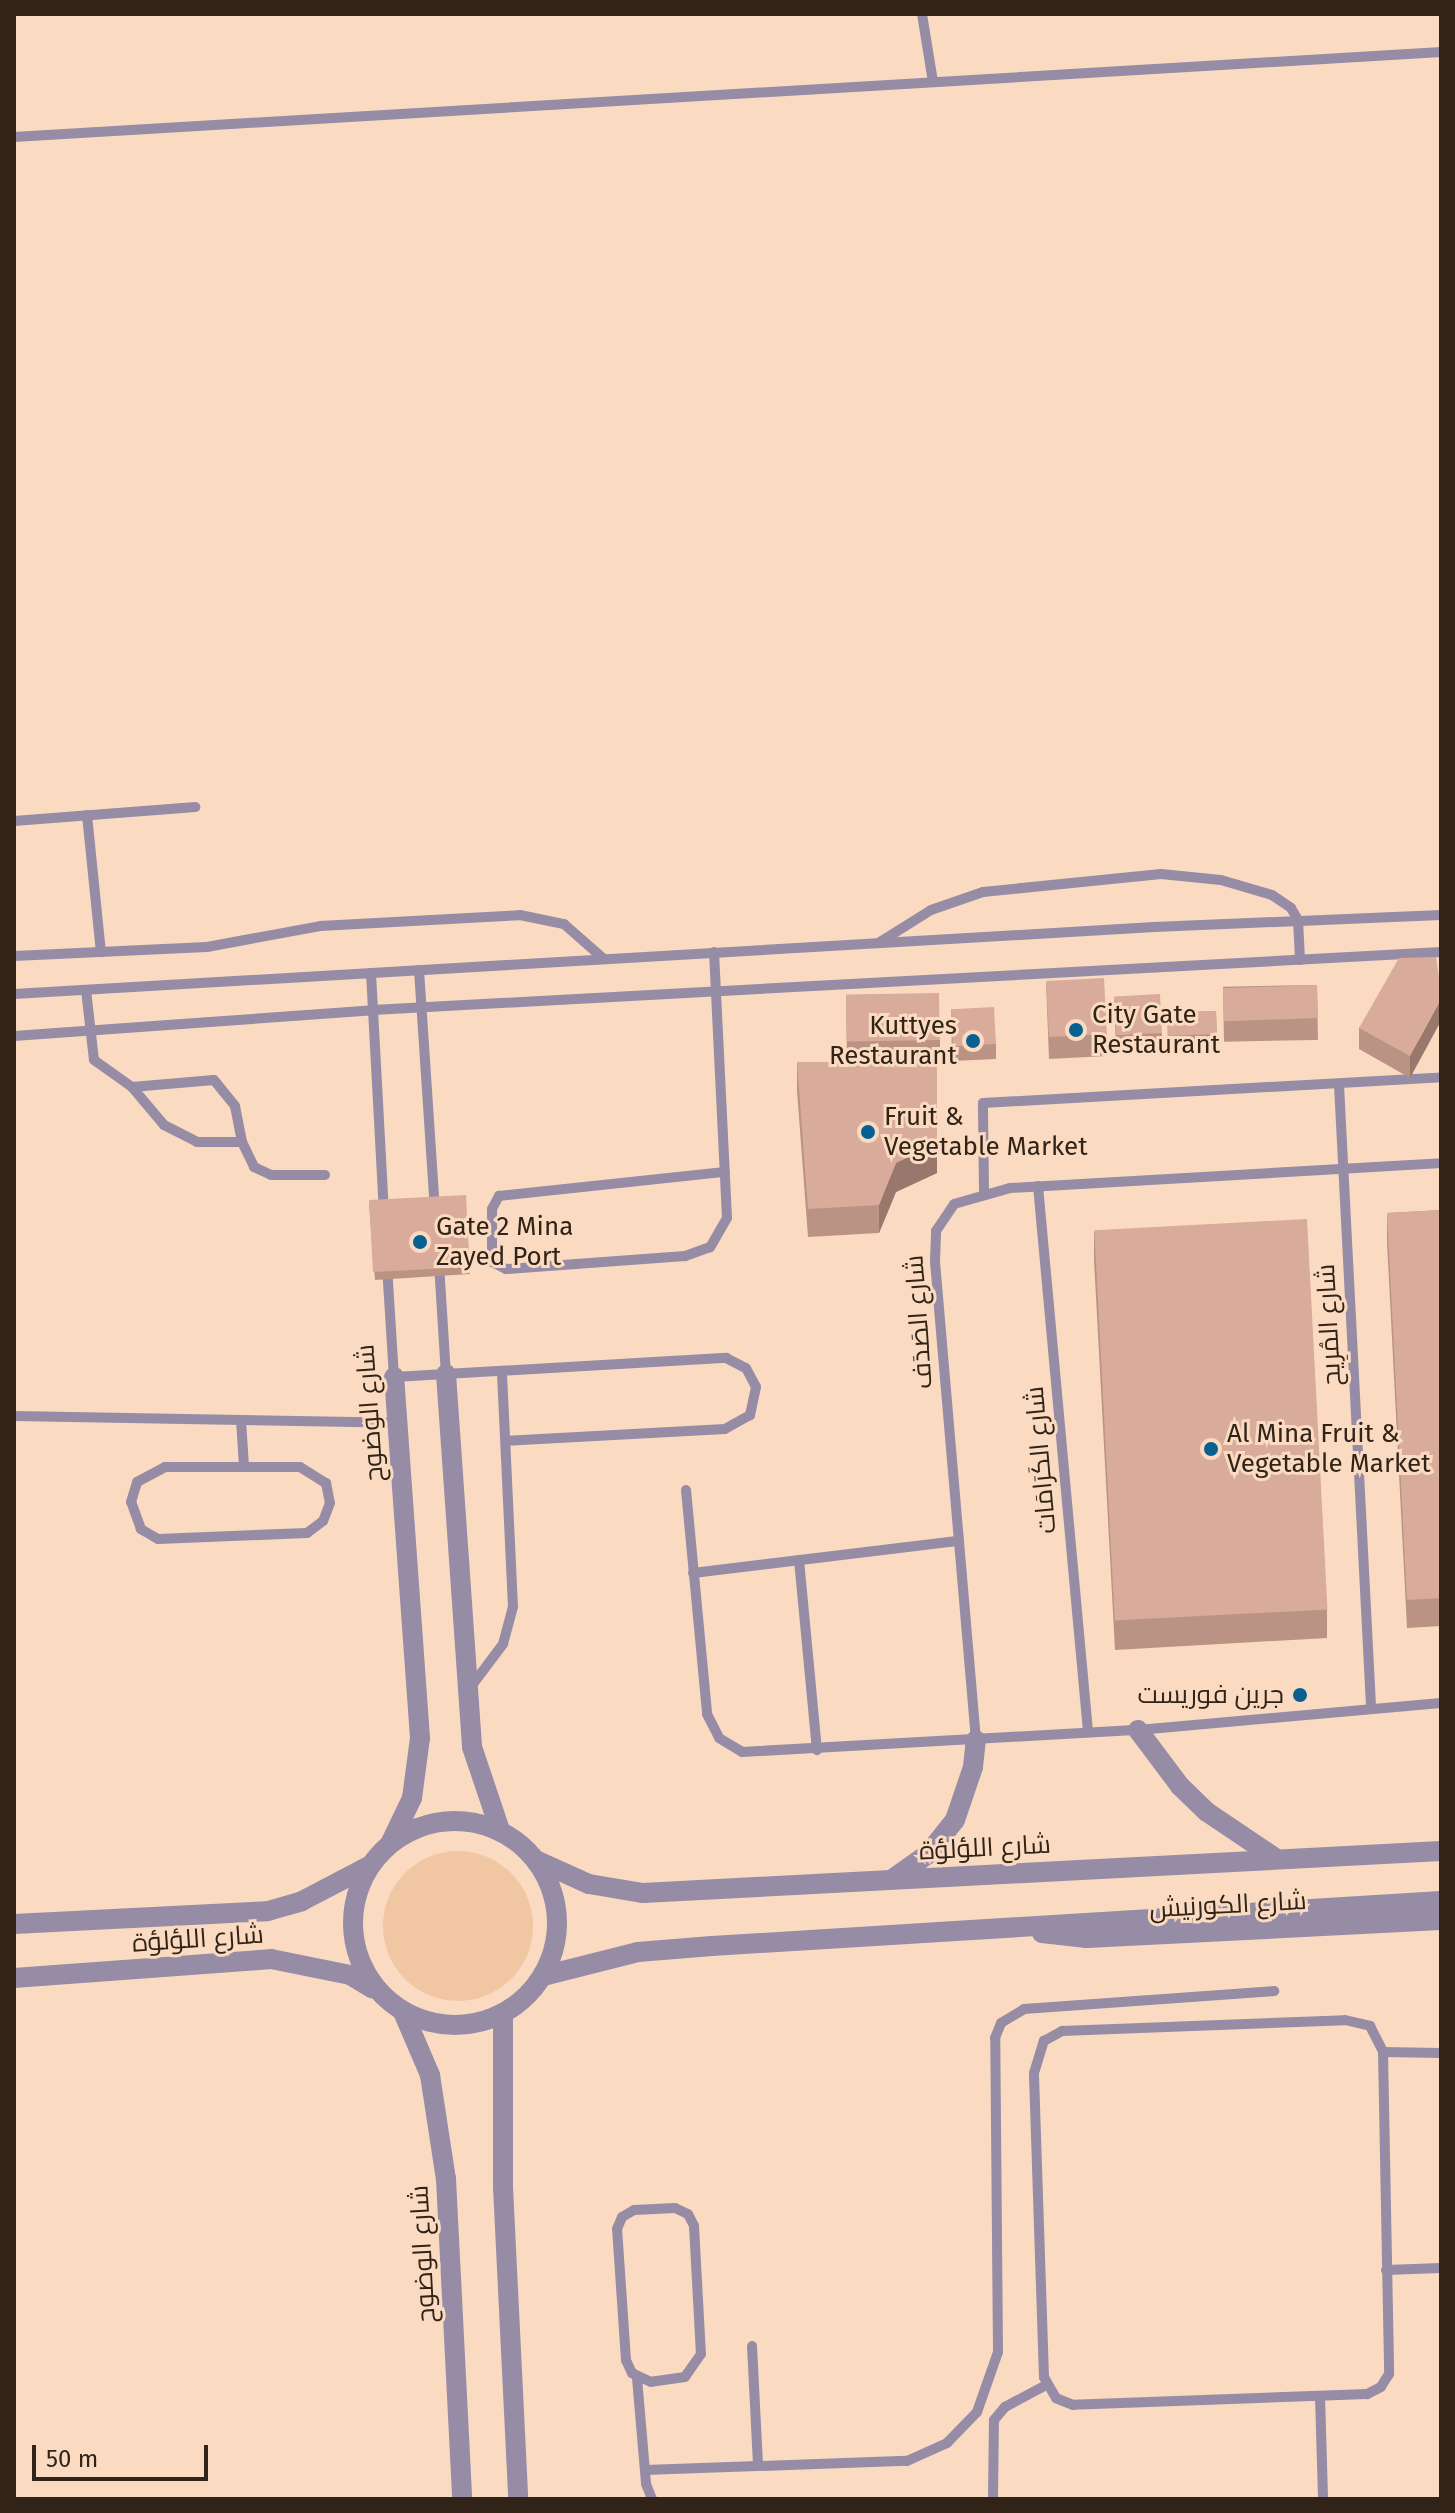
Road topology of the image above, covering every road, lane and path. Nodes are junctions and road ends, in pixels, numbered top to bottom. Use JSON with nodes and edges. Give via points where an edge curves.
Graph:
{"nodes":[{"id":1,"x":922,"y":14,"type":"edge"},
{"id":2,"x":1441,"y":52,"type":"edge"},
{"id":3,"x":933,"y":82,"type":"junction"},
{"id":4,"x":14,"y":137,"type":"edge"},
{"id":5,"x":195,"y":807,"type":"dead end"},
{"id":6,"x":87,"y":815,"type":"junction"},
{"id":7,"x":14,"y":821,"type":"edge"},
{"id":8,"x":1441,"y":915,"type":"edge"},
{"id":9,"x":1298,"y":920,"type":"junction"},
{"id":10,"x":878,"y":943,"type":"junction"},
{"id":11,"x":101,"y":952,"type":"junction"},
{"id":12,"x":714,"y":952,"type":"junction"},
{"id":13,"x":1441,"y":952,"type":"edge"},
{"id":14,"x":14,"y":956,"type":"edge"},
{"id":15,"x":604,"y":959,"type":"junction"},
{"id":16,"x":1300,"y":960,"type":"junction"},
{"id":17,"x":419,"y":970,"type":"junction"},
{"id":18,"x":371,"y":973,"type":"junction"},
{"id":19,"x":86,"y":990,"type":"junction"},
{"id":20,"x":716,"y":991,"type":"junction"},
{"id":21,"x":14,"y":994,"type":"edge"},
{"id":22,"x":421,"y":1007,"type":"junction"},
{"id":23,"x":373,"y":1010,"type":"junction"},
{"id":24,"x":88,"y":1031,"type":"junction"},
{"id":25,"x":14,"y":1036,"type":"edge"},
{"id":26,"x":1441,"y":1077,"type":"edge"},
{"id":27,"x":1339,"y":1085,"type":"junction"},
{"id":28,"x":132,"y":1087,"type":"junction"},
{"id":29,"x":242,"y":1142,"type":"junction"},
{"id":30,"x":1441,"y":1163,"type":"edge"},
{"id":31,"x":1343,"y":1166,"type":"junction"},
{"id":32,"x":725,"y":1172,"type":"junction"},
{"id":33,"x":325,"y":1175,"type":"dead end"},
{"id":34,"x":1038,"y":1186,"type":"junction"},
{"id":35,"x":984,"y":1191,"type":"junction"},
{"id":36,"x":385,"y":1222,"type":"edge"},
{"id":37,"x":437,"y":1226,"type":"edge"},
{"id":38,"x":387,"y":1253,"type":"edge"},
{"id":39,"x":439,"y":1257,"type":"edge"},
{"id":40,"x":502,"y":1371,"type":"junction"},
{"id":41,"x":446,"y":1374,"type":"junction"},
{"id":42,"x":394,"y":1377,"type":"junction"},
{"id":43,"x":14,"y":1416,"type":"edge"},
{"id":44,"x":241,"y":1420,"type":"junction"},
{"id":45,"x":396,"y":1423,"type":"junction"},
{"id":46,"x":506,"y":1441,"type":"junction"},
{"id":47,"x":244,"y":1467,"type":"junction"},
{"id":48,"x":686,"y":1490,"type":"dead end"},
{"id":49,"x":959,"y":1541,"type":"junction"},
{"id":50,"x":799,"y":1560,"type":"junction"},
{"id":51,"x":693,"y":1573,"type":"junction"},
{"id":52,"x":468,"y":1689,"type":"junction"},
{"id":53,"x":1441,"y":1703,"type":"edge"},
{"id":54,"x":1371,"y":1706,"type":"junction"},
{"id":55,"x":1138,"y":1730,"type":"junction"},
{"id":56,"x":1088,"y":1731,"type":"junction"},
{"id":57,"x":976,"y":1740,"type":"junction"},
{"id":58,"x":817,"y":1750,"type":"junction"},
{"id":59,"x":500,"y":1830,"type":"junction"},
{"id":60,"x":390,"y":1844,"type":"junction"},
{"id":61,"x":1441,"y":1851,"type":"edge"},
{"id":62,"x":1274,"y":1857,"type":"junction"},
{"id":63,"x":538,"y":1861,"type":"junction"},
{"id":64,"x":371,"y":1865,"type":"junction"},
{"id":65,"x":893,"y":1879,"type":"junction"},
{"id":66,"x":1441,"y":1901,"type":"edge"},
{"id":67,"x":1441,"y":1920,"type":"edge"},
{"id":68,"x":14,"y":1924,"type":"edge"},
{"id":69,"x":1019,"y":1927,"type":"junction"},
{"id":70,"x":543,"y":1976,"type":"junction"},
{"id":71,"x":14,"y":1978,"type":"edge"},
{"id":72,"x":1274,"y":1991,"type":"dead end"},
{"id":73,"x":379,"y":1992,"type":"junction"},
{"id":74,"x":403,"y":2012,"type":"junction"},
{"id":75,"x":503,"y":2014,"type":"junction"},
{"id":76,"x":1383,"y":2052,"type":"junction"},
{"id":77,"x":1441,"y":2053,"type":"edge"},
{"id":78,"x":1441,"y":2268,"type":"edge"},
{"id":79,"x":1386,"y":2270,"type":"junction"},
{"id":80,"x":752,"y":2346,"type":"dead end"},
{"id":81,"x":637,"y":2378,"type":"junction"},
{"id":82,"x":1046,"y":2385,"type":"junction"},
{"id":83,"x":1320,"y":2396,"type":"junction"},
{"id":84,"x":758,"y":2466,"type":"junction"},
{"id":85,"x":645,"y":2470,"type":"junction"},
{"id":86,"x":462,"y":2499,"type":"edge"},
{"id":87,"x":518,"y":2499,"type":"edge"},
{"id":88,"x":652,"y":2499,"type":"edge"},
{"id":89,"x":993,"y":2499,"type":"edge"},
{"id":90,"x":1323,"y":2499,"type":"edge"}],
"edges":[{"from":1,"to":3,"type":"lane"},
{"from":2,"to":3,"type":"lane"},
{"from":3,"to":4,"type":"lane"},
{"from":5,"to":6,"type":"lane"},
{"from":6,"to":7,"type":"lane"},
{"from":6,"to":11,"type":"lane"},
{"from":8,"to":9,"type":"lane"},
{"from":9,"to":10,"type":"lane"},
{"from":9,"to":10,"type":"lane","via":[[1291,908],[1249,886],[1161,874],[983,892],[931,910]]},
{"from":9,"to":16,"type":"lane"},
{"from":10,"to":12,"type":"lane"},
{"from":11,"to":14,"type":"lane"},
{"from":11,"to":15,"type":"lane","via":[[207,947],[320,926],[520,915],[564,924]]},
{"from":12,"to":15,"type":"lane"},
{"from":12,"to":20,"type":"lane"},
{"from":13,"to":16,"type":"lane"},
{"from":15,"to":17,"type":"lane"},
{"from":16,"to":20,"type":"lane"},
{"from":17,"to":18,"type":"lane"},
{"from":17,"to":22,"type":"lane"},
{"from":18,"to":19,"type":"lane"},
{"from":18,"to":23,"type":"lane"},
{"from":19,"to":21,"type":"lane"},
{"from":19,"to":24,"type":"lane"},
{"from":20,"to":22,"type":"lane"},
{"from":20,"to":32,"type":"lane"},
{"from":22,"to":23,"type":"lane"},
{"from":22,"to":37,"type":"lane"},
{"from":23,"to":24,"type":"lane"},
{"from":23,"to":36,"type":"lane"},
{"from":24,"to":25,"type":"lane"},
{"from":24,"to":28,"type":"lane","via":[[94,1060]]},
{"from":26,"to":27,"type":"lane"},
{"from":27,"to":31,"type":"lane","name":"شارع المُرِيح"},
{"from":27,"to":35,"type":"lane","via":[[983,1103]]},
{"from":28,"to":29,"type":"lane","via":[[164,1125],[197,1142]]},
{"from":28,"to":29,"type":"lane","via":[[214,1080],[235,1106]]},
{"from":29,"to":33,"type":"lane","via":[[254,1167],[271,1175]]},
{"from":30,"to":31,"type":"lane","name":"شارع الصَدَف"},
{"from":31,"to":34,"type":"lane","name":"شارع الصَدَف"},
{"from":31,"to":54,"type":"lane","name":"شارع المُرِيح"},
{"from":32,"to":32,"type":"lane","via":[[727,1218],[710,1247],[685,1256],[581,1264],[506,1269],[492,1262],[492,1209],[499,1196]]},
{"from":34,"to":35,"type":"lane","name":"شارع الصَدَف"},
{"from":34,"to":56,"type":"lane","name":"شارع الكَرَامَات"},
{"from":35,"to":49,"type":"lane","name":"شارع الصَدَف","via":[[954,1204],[936,1231]]},
{"from":38,"to":42,"type":"lane","name":"شارع الوضوح"},
{"from":39,"to":41,"type":"lane"},
{"from":40,"to":41,"type":"lane"},
{"from":40,"to":46,"type":"lane"},
{"from":40,"to":46,"type":"lane","via":[[726,1358],[746,1368],[756,1387],[750,1415],[725,1429]]},
{"from":41,"to":42,"type":"lane"},
{"from":41,"to":52,"type":"street"},
{"from":42,"to":45,"type":"street","name":"شارع الوضوح"},
{"from":43,"to":44,"type":"lane"},
{"from":44,"to":45,"type":"lane"},
{"from":44,"to":47,"type":"lane"},
{"from":45,"to":60,"type":"street","name":"شارع الوضوح","via":[[420,1738],[412,1798]]},
{"from":46,"to":52,"type":"lane","via":[[513,1607],[503,1644]]},
{"from":47,"to":47,"type":"lane","via":[[154,1469],[132,1492],[135,1521],[149,1535],[167,1540],[307,1533],[323,1521],[330,1503],[319,1475],[300,1467]]},
{"from":48,"to":51,"type":"lane"},
{"from":49,"to":50,"type":"lane"},
{"from":49,"to":57,"type":"lane","name":"شارع الصَدَف"},
{"from":50,"to":51,"type":"lane"},
{"from":50,"to":58,"type":"lane"},
{"from":51,"to":58,"type":"lane","via":[[707,1714],[719,1738],[755,1754]]},
{"from":52,"to":59,"type":"street","via":[[472,1747]]},
{"from":53,"to":54,"type":"lane"},
{"from":54,"to":55,"type":"lane"},
{"from":55,"to":56,"type":"lane"},
{"from":55,"to":62,"type":"street","via":[[1207,1812]]},
{"from":56,"to":57,"type":"lane"},
{"from":57,"to":58,"type":"lane"},
{"from":57,"to":65,"type":"street","via":[[955,1820],[928,1854]]},
{"from":59,"to":60,"type":"street","via":[[472,1821],[443,1821]]},
{"from":59,"to":63,"type":"street"},
{"from":60,"to":64,"type":"street"},
{"from":61,"to":62,"type":"street","name":"شارع اللؤلؤة"},
{"from":62,"to":65,"type":"street","name":"شارع اللؤلؤة"},
{"from":63,"to":65,"type":"street","name":"شارع اللؤلؤة","via":[[589,1884],[643,1893]]},
{"from":63,"to":70,"type":"street","via":[[552,1887],[558,1917],[555,1948]]},
{"from":64,"to":68,"type":"street","name":"شارع اللؤلؤة","via":[[302,1901],[268,1911]]},
{"from":64,"to":73,"type":"street","via":[[358,1889],[354,1944]]},
{"from":66,"to":69,"type":"street"},
{"from":67,"to":69,"type":"street","name":"شارع الكورنيش","via":[[1087,1938]]},
{"from":69,"to":70,"type":"street","via":[[650,1951]]},
{"from":70,"to":75,"type":"street"},
{"from":71,"to":73,"type":"street","name":"شارع اللؤلؤة","via":[[271,1959],[350,1975]]},
{"from":72,"to":84,"type":"lane","via":[[1024,2009],[1007,2016],[995,2038],[998,2352],[982,2403],[947,2443],[907,2461]]},
{"from":73,"to":74,"type":"street"},
{"from":74,"to":75,"type":"street","via":[[452,2026]]},
{"from":74,"to":86,"type":"street","name":"شارع الوضوح","via":[[430,2075],[446,2179]]},
{"from":75,"to":87,"type":"street","via":[[503,2187]]},
{"from":76,"to":77,"type":"lane"},
{"from":76,"to":79,"type":"lane"},
{"from":76,"to":82,"type":"lane","via":[[1382,2041],[1370,2026],[1345,2020],[1062,2031],[1044,2041],[1034,2073]]},
{"from":78,"to":79,"type":"lane"},
{"from":79,"to":83,"type":"lane","via":[[1386,2381],[1367,2394]]},
{"from":80,"to":84,"type":"lane"},
{"from":81,"to":81,"type":"lane","via":[[678,2379],[699,2361],[694,2226],[688,2214],[675,2208],[634,2210],[622,2217],[617,2229],[626,2360]]},
{"from":81,"to":85,"type":"lane"},
{"from":82,"to":83,"type":"lane","via":[[1056,2398],[1073,2405]]},
{"from":82,"to":89,"type":"lane","via":[[1005,2407],[994,2420]]},
{"from":83,"to":90,"type":"lane"},
{"from":84,"to":85,"type":"lane"},
{"from":85,"to":88,"type":"lane"}]}
